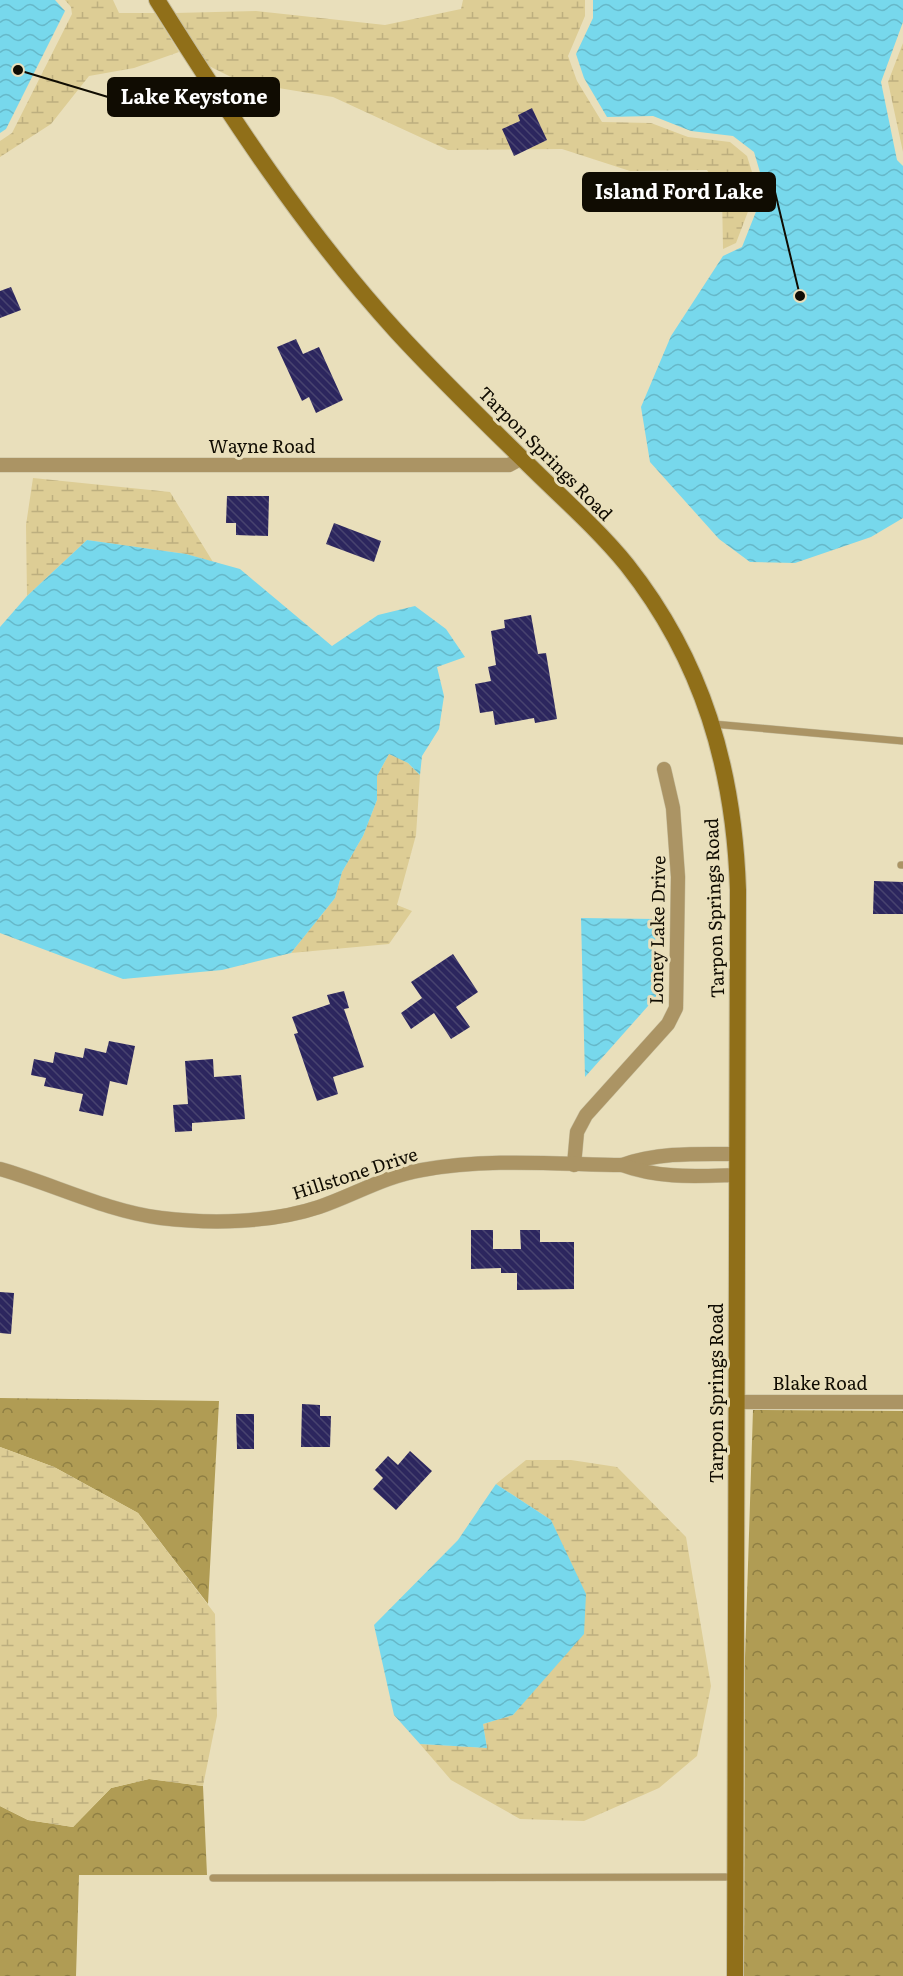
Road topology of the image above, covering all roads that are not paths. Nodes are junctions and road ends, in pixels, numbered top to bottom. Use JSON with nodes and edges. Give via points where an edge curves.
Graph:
{"nodes":[{"id":1,"x":157,"y":0,"type":"edge"},
{"id":2,"x":522,"y":458,"type":"junction"},
{"id":3,"x":0,"y":465,"type":"edge"},
{"id":4,"x":713,"y":724,"type":"junction"},
{"id":5,"x":903,"y":741,"type":"edge"},
{"id":6,"x":664,"y":769,"type":"dead end"},
{"id":7,"x":668,"y":1154,"type":"junction"},
{"id":8,"x":737,"y":1154,"type":"junction"},
{"id":9,"x":574,"y":1165,"type":"junction"},
{"id":10,"x":622,"y":1165,"type":"junction"},
{"id":11,"x":0,"y":1169,"type":"edge"},
{"id":12,"x":737,"y":1175,"type":"junction"},
{"id":13,"x":668,"y":1176,"type":"junction"},
{"id":14,"x":737,"y":1402,"type":"junction"},
{"id":15,"x":903,"y":1402,"type":"edge"},
{"id":16,"x":736,"y":1877,"type":"junction"},
{"id":17,"x":213,"y":1878,"type":"dead end"},
{"id":18,"x":735,"y":1976,"type":"edge"}],
"edges":[{"from":1,"to":2,"type":"main road","name":"Tarpon Springs Road","via":[[272,177],[346,272],[396,331]]},
{"from":2,"to":3,"type":"street","name":"Wayne Road","via":[[509,465]]},
{"from":2,"to":4,"type":"main road","name":"Tarpon Springs Road","via":[[603,539],[640,583],[672,632]]},
{"from":4,"to":5,"type":"lane"},
{"from":4,"to":8,"type":"main road","name":"Tarpon Springs Road","via":[[735,829]]},
{"from":6,"to":9,"type":"street","name":"Loney Lake Drive","via":[[673,808],[678,877],[676,1008],[668,1024],[586,1115],[577,1132]]},
{"from":7,"to":8,"type":"street","name":"Hillstone Drive"},
{"from":7,"to":10,"type":"street","name":"Hillstone Drive"},
{"from":7,"to":13,"type":"street"},
{"from":8,"to":12,"type":"main road","name":"Tarpon Springs Road"},
{"from":9,"to":10,"type":"street","name":"Hillstone Drive"},
{"from":9,"to":11,"type":"street","name":"Hillstone Drive","via":[[473,1164],[422,1170],[391,1177],[289,1215],[231,1220],[129,1213]]},
{"from":10,"to":13,"type":"street","name":"Hillstone Drive","via":[[645,1174]]},
{"from":12,"to":13,"type":"street","name":"Hillstone Drive"},
{"from":12,"to":14,"type":"main road","name":"Tarpon Springs Road"},
{"from":14,"to":15,"type":"street","name":"Blake Road"},
{"from":14,"to":16,"type":"main road","name":"Tarpon Springs Road"},
{"from":16,"to":17,"type":"lane"},
{"from":16,"to":18,"type":"main road","name":"Tarpon Springs Road"}]}
